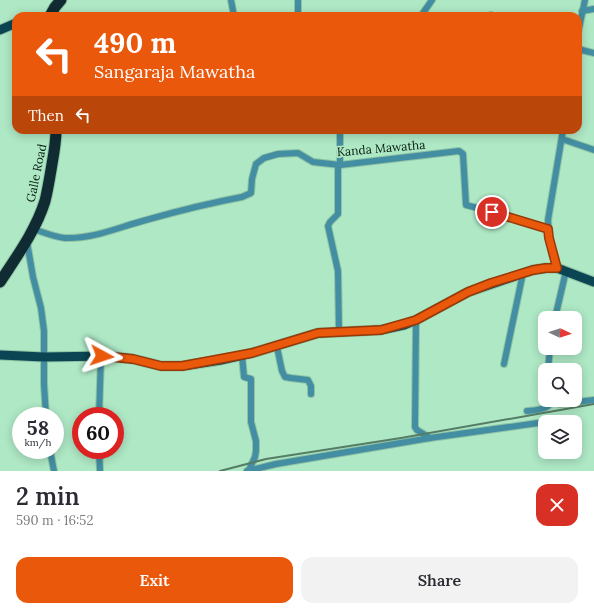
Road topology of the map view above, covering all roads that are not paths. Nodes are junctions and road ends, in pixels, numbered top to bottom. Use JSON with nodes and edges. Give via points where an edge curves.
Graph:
{"nodes":[{"id":1,"x":231,"y":0,"type":"edge"},
{"id":2,"x":298,"y":0,"type":"edge"},
{"id":3,"x":432,"y":0,"type":"edge"},
{"id":4,"x":585,"y":0,"type":"edge"},
{"id":5,"x":55,"y":8,"type":"edge"},
{"id":6,"x":594,"y":9,"type":"edge"},
{"id":7,"x":582,"y":10,"type":"joint"},
{"id":8,"x":46,"y":12,"type":"edge"},
{"id":9,"x":233,"y":12,"type":"edge"},
{"id":10,"x":298,"y":12,"type":"edge"},
{"id":11,"x":424,"y":12,"type":"edge"},
{"id":12,"x":12,"y":25,"type":"edge"},
{"id":13,"x":0,"y":30,"type":"edge"},
{"id":14,"x":582,"y":50,"type":"edge"},
{"id":15,"x":594,"y":53,"type":"edge"},
{"id":16,"x":56,"y":134,"type":"edge"},
{"id":17,"x":340,"y":134,"type":"edge"},
{"id":18,"x":563,"y":134,"type":"edge"},
{"id":19,"x":562,"y":139,"type":"junction"},
{"id":20,"x":594,"y":150,"type":"edge"},
{"id":21,"x":339,"y":165,"type":"junction"},
{"id":22,"x":33,"y":229,"type":"junction"},
{"id":23,"x":548,"y":229,"type":"junction"},
{"id":24,"x":27,"y":240,"type":"junction"},
{"id":25,"x":561,"y":270,"type":"junction"},
{"id":26,"x":523,"y":273,"type":"junction"},
{"id":27,"x":0,"y":282,"type":"edge"},
{"id":28,"x":594,"y":282,"type":"edge"},
{"id":29,"x":556,"y":311,"type":"edge"},
{"id":30,"x":416,"y":320,"type":"junction"},
{"id":31,"x":339,"y":332,"type":"junction"},
{"id":32,"x":277,"y":347,"type":"junction"},
{"id":33,"x":0,"y":355,"type":"edge"},
{"id":34,"x":242,"y":355,"type":"junction"},
{"id":35,"x":102,"y":356,"type":"junction"},
{"id":36,"x":44,"y":357,"type":"junction"},
{"id":37,"x":504,"y":364,"type":"dead end"},
{"id":38,"x":311,"y":394,"type":"dead end"},
{"id":39,"x":594,"y":400,"type":"edge"},
{"id":40,"x":582,"y":401,"type":"edge"},
{"id":41,"x":45,"y":407,"type":"edge"},
{"id":42,"x":99,"y":407,"type":"edge"},
{"id":43,"x":548,"y":407,"type":"edge"},
{"id":44,"x":527,"y":411,"type":"dead end"},
{"id":45,"x":538,"y":423,"type":"dead end"},
{"id":46,"x":430,"y":438,"type":"junction"},
{"id":47,"x":52,"y":459,"type":"edge"},
{"id":48,"x":99,"y":459,"type":"edge"},
{"id":49,"x":54,"y":471,"type":"edge"},
{"id":50,"x":100,"y":471,"type":"edge"},
{"id":51,"x":248,"y":471,"type":"edge"}],
"edges":[{"from":1,"to":9,"type":"street"},
{"from":2,"to":10,"type":"street"},
{"from":3,"to":11,"type":"street"},
{"from":4,"to":7,"type":"street"},
{"from":5,"to":8,"type":"highway"},
{"from":6,"to":7,"type":"street"},
{"from":12,"to":13,"type":"main road"},
{"from":14,"to":15,"type":"street"},
{"from":16,"to":22,"type":"highway","name":"Galle Road","via":[[45,200]]},
{"from":17,"to":21,"type":"street"},
{"from":18,"to":19,"type":"street"},
{"from":19,"to":20,"type":"street"},
{"from":19,"to":23,"type":"street"},
{"from":21,"to":22,"type":"street","name":"Kanda Mawatha","via":[[313,162],[298,153],[278,154],[264,158],[256,164],[251,192],[242,197],[180,210],[89,236],[66,238]]},
{"from":21,"to":23,"type":"street","name":"Kanda Mawatha","via":[[459,152],[463,154],[466,205]]},
{"from":21,"to":31,"type":"street","via":[[338,214],[328,226],[338,271]]},
{"from":22,"to":24,"type":"highway","name":"Galle Road"},
{"from":23,"to":25,"type":"street"},
{"from":24,"to":27,"type":"highway","name":"Galle Road"},
{"from":24,"to":36,"type":"street","via":[[33,277],[42,308]]},
{"from":25,"to":26,"type":"main road","via":[[540,269]]},
{"from":25,"to":28,"type":"main road"},
{"from":25,"to":29,"type":"street"},
{"from":26,"to":30,"type":"main road","via":[[468,292]]},
{"from":26,"to":37,"type":"street"},
{"from":30,"to":31,"type":"main road","via":[[381,330]]},
{"from":30,"to":46,"type":"street","via":[[415,426]]},
{"from":31,"to":32,"type":"main road","via":[[318,333]]},
{"from":32,"to":34,"type":"main road"},
{"from":32,"to":38,"type":"street","via":[[285,377],[308,380]]},
{"from":33,"to":36,"type":"main road"},
{"from":34,"to":35,"type":"main road","via":[[182,366],[161,366],[133,359]]},
{"from":34,"to":51,"type":"street","via":[[244,377],[251,379],[251,422],[256,445],[255,457]]},
{"from":35,"to":36,"type":"main road"},
{"from":35,"to":42,"type":"street"},
{"from":36,"to":41,"type":"street"},
{"from":39,"to":40,"type":"street"},
{"from":43,"to":44,"type":"street"},
{"from":45,"to":46,"type":"street"},
{"from":46,"to":51,"type":"street"},
{"from":47,"to":49,"type":"street"},
{"from":48,"to":50,"type":"street"}]}
